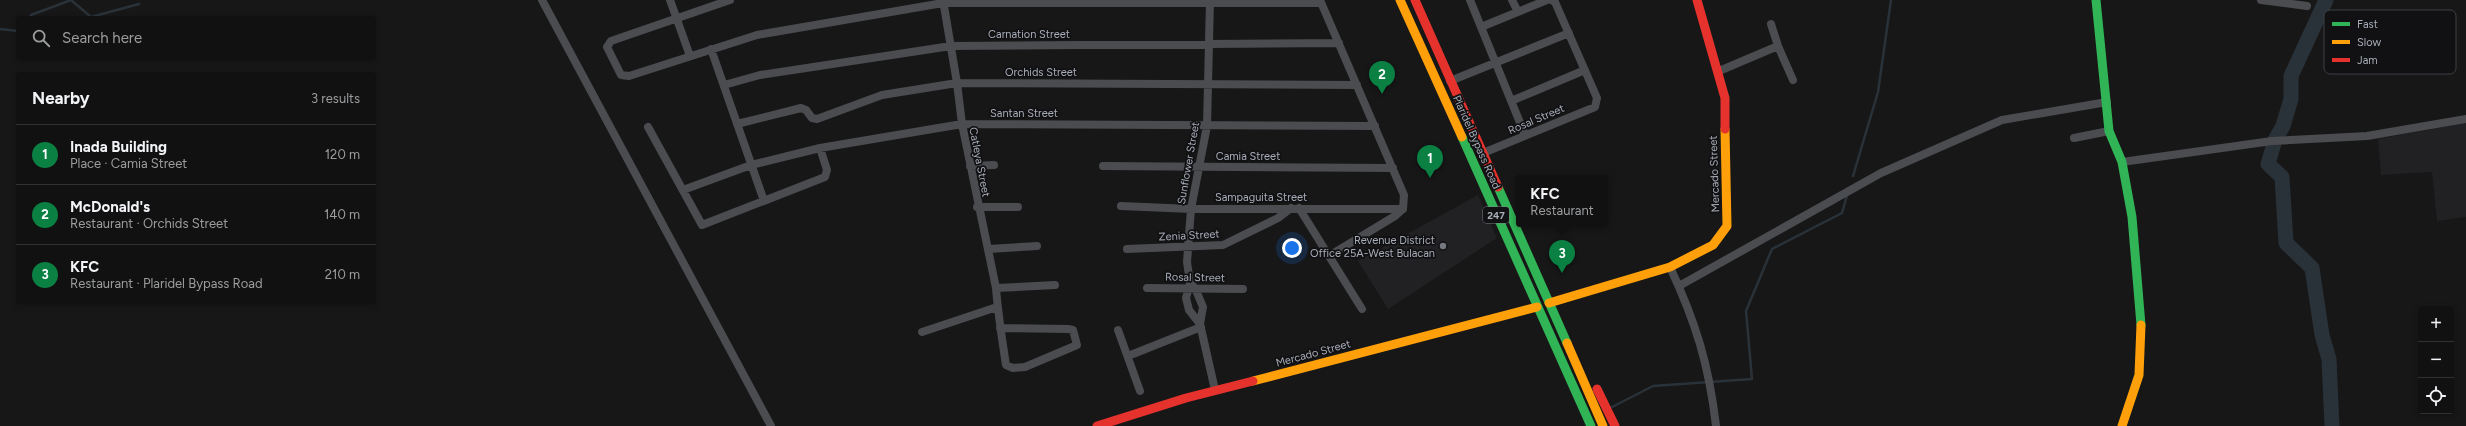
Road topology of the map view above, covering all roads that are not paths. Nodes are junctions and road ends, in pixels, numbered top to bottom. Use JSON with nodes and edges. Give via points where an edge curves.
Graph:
{"nodes":[{"id":1,"x":542,"y":0,"type":"edge"},
{"id":2,"x":670,"y":0,"type":"edge"},
{"id":3,"x":730,"y":0,"type":"edge"},
{"id":4,"x":1400,"y":0,"type":"edge"},
{"id":5,"x":1415,"y":0,"type":"edge"},
{"id":6,"x":1470,"y":0,"type":"edge"},
{"id":7,"x":1512,"y":0,"type":"edge"},
{"id":8,"x":1547,"y":0,"type":"edge"},
{"id":9,"x":1551,"y":0,"type":"edge"},
{"id":10,"x":1697,"y":0,"type":"edge"},
{"id":11,"x":2096,"y":0,"type":"edge"},
{"id":12,"x":2261,"y":0,"type":"edge"},
{"id":13,"x":1321,"y":1,"type":"edge"},
{"id":14,"x":943,"y":2,"type":"edge"},
{"id":15,"x":1210,"y":2,"type":"edge"},
{"id":16,"x":2307,"y":6,"type":"dead end"},
{"id":17,"x":1518,"y":12,"type":"junction"},
{"id":18,"x":676,"y":17,"type":"junction"},
{"id":19,"x":1770,"y":24,"type":"dead end"},
{"id":20,"x":1481,"y":28,"type":"junction"},
{"id":21,"x":1568,"y":33,"type":"junction"},
{"id":22,"x":1339,"y":43,"type":"junction"},
{"id":23,"x":1209,"y":44,"type":"junction"},
{"id":24,"x":951,"y":46,"type":"junction"},
{"id":25,"x":1778,"y":46,"type":"junction"},
{"id":26,"x":711,"y":49,"type":"junction"},
{"id":27,"x":690,"y":56,"type":"junction"},
{"id":28,"x":1496,"y":63,"type":"junction"},
{"id":29,"x":1585,"y":70,"type":"junction"},
{"id":30,"x":1719,"y":71,"type":"junction"},
{"id":31,"x":1793,"y":80,"type":"dead end"},
{"id":32,"x":1450,"y":81,"type":"junction"},
{"id":33,"x":1207,"y":82,"type":"junction"},
{"id":34,"x":957,"y":83,"type":"junction"},
{"id":35,"x":724,"y":85,"type":"junction"},
{"id":36,"x":1357,"y":85,"type":"junction"},
{"id":37,"x":1511,"y":101,"type":"junction"},
{"id":38,"x":2107,"y":102,"type":"junction"},
{"id":39,"x":2466,"y":119,"type":"edge"},
{"id":40,"x":737,"y":124,"type":"junction"},
{"id":41,"x":962,"y":124,"type":"junction"},
{"id":42,"x":1207,"y":126,"type":"junction"},
{"id":43,"x":1375,"y":126,"type":"junction"},
{"id":44,"x":648,"y":127,"type":"dead end"},
{"id":45,"x":2109,"y":130,"type":"junction"},
{"id":46,"x":1526,"y":136,"type":"junction"},
{"id":47,"x":2074,"y":138,"type":"dead end"},
{"id":48,"x":820,"y":148,"type":"junction"},
{"id":49,"x":1483,"y":153,"type":"junction"},
{"id":50,"x":2122,"y":162,"type":"junction"},
{"id":51,"x":751,"y":165,"type":"junction"},
{"id":52,"x":994,"y":165,"type":"dead end"},
{"id":53,"x":970,"y":166,"type":"junction"},
{"id":54,"x":1103,"y":166,"type":"dead end"},
{"id":55,"x":1198,"y":167,"type":"junction"},
{"id":56,"x":1394,"y":168,"type":"junction"},
{"id":57,"x":682,"y":190,"type":"junction"},
{"id":58,"x":764,"y":201,"type":"junction"},
{"id":59,"x":1120,"y":206,"type":"dead end"},
{"id":60,"x":977,"y":207,"type":"junction"},
{"id":61,"x":1018,"y":207,"type":"dead end"},
{"id":62,"x":1295,"y":208,"type":"junction"},
{"id":63,"x":1191,"y":209,"type":"junction"},
{"id":64,"x":1403,"y":209,"type":"junction"},
{"id":65,"x":1037,"y":246,"type":"dead end"},
{"id":66,"x":1189,"y":246,"type":"junction"},
{"id":67,"x":988,"y":249,"type":"junction"},
{"id":68,"x":1127,"y":249,"type":"dead end"},
{"id":69,"x":1329,"y":256,"type":"junction"},
{"id":70,"x":1670,"y":267,"type":"junction"},
{"id":71,"x":1054,"y":286,"type":"dead end"},
{"id":72,"x":1191,"y":286,"type":"junction"},
{"id":73,"x":1679,"y":286,"type":"junction"},
{"id":74,"x":996,"y":288,"type":"junction"},
{"id":75,"x":1147,"y":288,"type":"dead end"},
{"id":76,"x":1243,"y":289,"type":"dead end"},
{"id":77,"x":1549,"y":303,"type":"junction"},
{"id":78,"x":997,"y":307,"type":"junction"},
{"id":79,"x":1537,"y":307,"type":"junction"},
{"id":80,"x":1362,"y":308,"type":"dead end"},
{"id":81,"x":1201,"y":326,"type":"junction"},
{"id":82,"x":1000,"y":328,"type":"junction"},
{"id":83,"x":1118,"y":330,"type":"dead end"},
{"id":84,"x":922,"y":332,"type":"dead end"},
{"id":85,"x":1567,"y":340,"type":"junction"},
{"id":86,"x":1128,"y":356,"type":"junction"},
{"id":87,"x":1561,"y":359,"type":"junction"},
{"id":88,"x":1140,"y":390,"type":"dead end"},
{"id":89,"x":1215,"y":390,"type":"junction"},
{"id":90,"x":1114,"y":424,"type":"edge"},
{"id":91,"x":771,"y":426,"type":"edge"},
{"id":92,"x":1096,"y":426,"type":"edge"},
{"id":93,"x":1581,"y":426,"type":"edge"},
{"id":94,"x":1591,"y":426,"type":"edge"},
{"id":95,"x":1603,"y":426,"type":"edge"},
{"id":96,"x":1615,"y":426,"type":"edge"},
{"id":97,"x":1716,"y":426,"type":"edge"},
{"id":98,"x":2122,"y":426,"type":"edge"}],
"edges":[{"from":1,"to":91,"type":"street"},
{"from":2,"to":18,"type":"street"},
{"from":3,"to":18,"type":"street"},
{"from":4,"to":79,"type":"main road","name":"Plaridel Bypass Road","number":"247"},
{"from":5,"to":32,"type":"main road","name":"Plaridel Bypass Road","number":"247"},
{"from":6,"to":20,"type":"street"},
{"from":7,"to":17,"type":"street"},
{"from":8,"to":17,"type":"street"},
{"from":9,"to":21,"type":"street","via":[[1555,2]]},
{"from":10,"to":30,"type":"main road","name":"Mercado Street"},
{"from":11,"to":38,"type":"main road"},
{"from":12,"to":16,"type":"street"},
{"from":13,"to":15,"type":"street"},
{"from":13,"to":22,"type":"street"},
{"from":14,"to":15,"type":"street"},
{"from":14,"to":24,"type":"street","name":"Catleya Street"},
{"from":14,"to":26,"type":"street","via":[[757,35]]},
{"from":15,"to":23,"type":"street","name":"Sunflower Street"},
{"from":17,"to":20,"type":"street"},
{"from":18,"to":27,"type":"street"},
{"from":18,"to":27,"type":"street","via":[[611,41],[607,47],[621,75],[625,76]]},
{"from":19,"to":25,"type":"street"},
{"from":20,"to":28,"type":"street"},
{"from":21,"to":28,"type":"street"},
{"from":21,"to":29,"type":"street"},
{"from":22,"to":23,"type":"street","name":"Carnation Street"},
{"from":22,"to":36,"type":"street"},
{"from":23,"to":24,"type":"street","name":"Carnation Street"},
{"from":23,"to":33,"type":"street","name":"Sunflower Street"},
{"from":24,"to":34,"type":"street","name":"Catleya Street"},
{"from":24,"to":35,"type":"street","name":"Carnation Street","via":[[760,75]]},
{"from":25,"to":30,"type":"street"},
{"from":25,"to":31,"type":"street"},
{"from":26,"to":27,"type":"street"},
{"from":26,"to":35,"type":"street"},
{"from":28,"to":32,"type":"street"},
{"from":28,"to":37,"type":"street"},
{"from":29,"to":37,"type":"street"},
{"from":29,"to":46,"type":"street","name":"Rosal Street","via":[[1597,98],[1595,107]]},
{"from":30,"to":70,"type":"main road","name":"Mercado Street","via":[[1725,98],[1727,226],[1713,245]]},
{"from":32,"to":49,"type":"main road","name":"Plaridel Bypass Road","number":"247"},
{"from":33,"to":34,"type":"street","name":"Orchids Street"},
{"from":33,"to":36,"type":"street","name":"Orchids Street"},
{"from":33,"to":42,"type":"street","name":"Sunflower Street"},
{"from":34,"to":40,"type":"street","name":"Orchids Street","via":[[882,95],[817,119],[812,118],[801,108]]},
{"from":34,"to":41,"type":"street","name":"Catleya Street"},
{"from":35,"to":40,"type":"street"},
{"from":36,"to":43,"type":"street"},
{"from":37,"to":46,"type":"street"},
{"from":38,"to":45,"type":"main road"},
{"from":38,"to":73,"type":"street","via":[[2002,120],[1881,172]]},
{"from":39,"to":50,"type":"street","via":[[2367,136],[2275,141]]},
{"from":40,"to":51,"type":"street"},
{"from":41,"to":42,"type":"street","name":"Santan Street"},
{"from":41,"to":48,"type":"street","name":"Santan Street"},
{"from":41,"to":53,"type":"street","name":"Catleya Street"},
{"from":42,"to":43,"type":"street","name":"Santan Street"},
{"from":42,"to":55,"type":"street","name":"Sunflower Street"},
{"from":43,"to":56,"type":"street"},
{"from":44,"to":57,"type":"street"},
{"from":45,"to":47,"type":"street"},
{"from":45,"to":50,"type":"main road"},
{"from":46,"to":49,"type":"street","name":"Rosal Street"},
{"from":48,"to":51,"type":"street","name":"Santan Street"},
{"from":48,"to":58,"type":"street","via":[[828,170],[825,177]]},
{"from":49,"to":77,"type":"main road","name":"Plaridel Bypass Road","number":"247"},
{"from":50,"to":98,"type":"main road","via":[[2132,217],[2141,328],[2139,375]]},
{"from":51,"to":57,"type":"street","name":"Santan Street"},
{"from":51,"to":58,"type":"street"},
{"from":52,"to":53,"type":"street"},
{"from":53,"to":60,"type":"street","name":"Catleya Street"},
{"from":54,"to":55,"type":"street","name":"Camia Street"},
{"from":55,"to":56,"type":"street","name":"Camia Street"},
{"from":55,"to":63,"type":"street","name":"Sunflower Street"},
{"from":56,"to":64,"type":"street","via":[[1405,200]]},
{"from":57,"to":58,"type":"street","via":[[702,225]]},
{"from":59,"to":63,"type":"street","name":"Sampaguita Street"},
{"from":60,"to":61,"type":"street"},
{"from":60,"to":67,"type":"street","name":"Catleya Street"},
{"from":62,"to":63,"type":"street","name":"Sampaguita Street"},
{"from":62,"to":64,"type":"street","name":"Sampaguita Street"},
{"from":62,"to":66,"type":"street","name":"Zenia Street","via":[[1223,245]]},
{"from":62,"to":69,"type":"street"},
{"from":63,"to":66,"type":"street","name":"Sunflower Street"},
{"from":64,"to":69,"type":"street"},
{"from":65,"to":67,"type":"street"},
{"from":66,"to":68,"type":"street","name":"Zenia Street"},
{"from":66,"to":72,"type":"street","name":"Sunflower Street","via":[[1187,262]]},
{"from":67,"to":74,"type":"street","name":"Catleya Street"},
{"from":69,"to":80,"type":"street"},
{"from":70,"to":73,"type":"street"},
{"from":70,"to":77,"type":"main road","name":"Mercado Street"},
{"from":71,"to":74,"type":"street"},
{"from":72,"to":75,"type":"street","name":"Rosal Street"},
{"from":72,"to":76,"type":"street","name":"Rosal Street"},
{"from":72,"to":81,"type":"street","name":"Sunflower Street","via":[[1203,307]]},
{"from":72,"to":81,"type":"street","name":"Sunflower Street","via":[[1186,298],[1189,310]]},
{"from":73,"to":97,"type":"street","via":[[1703,346],[1711,379]]},
{"from":74,"to":78,"type":"street","name":"Catleya Street"},
{"from":77,"to":85,"type":"main road","name":"Plaridel Bypass Road","number":"247"},
{"from":78,"to":82,"type":"street","name":"Catleya Street"},
{"from":78,"to":84,"type":"street"},
{"from":79,"to":87,"type":"main road","name":"Plaridel Bypass Road","number":"247"},
{"from":79,"to":89,"type":"main road","name":"Mercado Street"},
{"from":81,"to":86,"type":"street"},
{"from":81,"to":89,"type":"street","name":"Sunflower Street"},
{"from":82,"to":82,"type":"street","name":"Catleya Street","via":[[1073,330],[1077,345],[1025,367],[1013,368],[1006,364]]},
{"from":83,"to":86,"type":"street"},
{"from":85,"to":95,"type":"main road"},
{"from":85,"to":96,"type":"main road","number":"247","via":[[1589,372]]},
{"from":86,"to":88,"type":"street"},
{"from":87,"to":93,"type":"main road","number":"247"},
{"from":87,"to":94,"type":"main road"},
{"from":89,"to":90,"type":"main road","name":"Mercado Street"},
{"from":90,"to":92,"type":"main road","name":"Mercado Street"}]}
